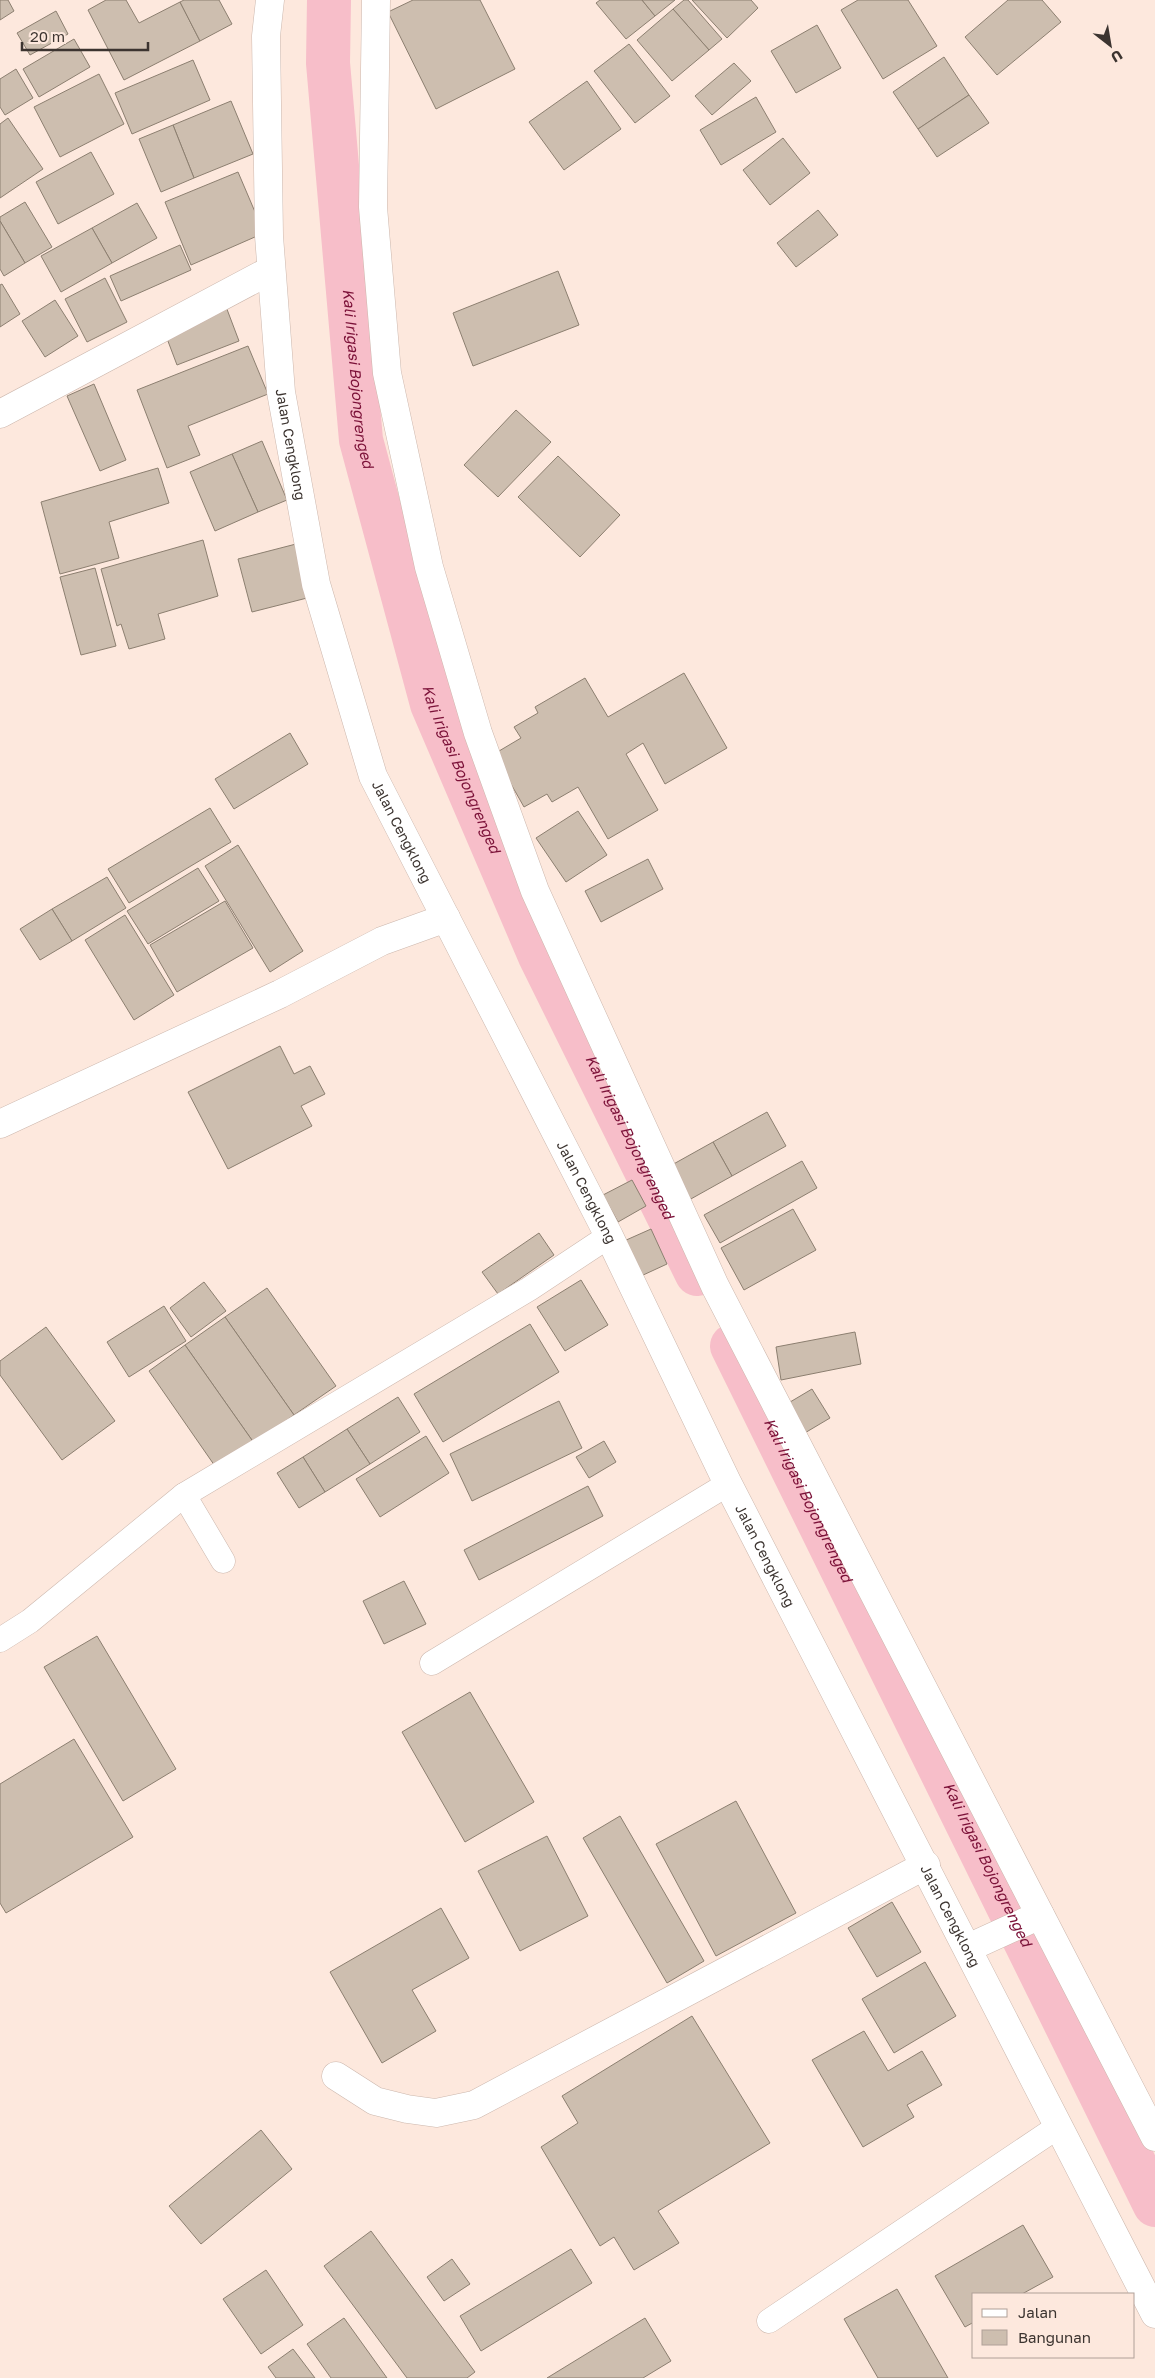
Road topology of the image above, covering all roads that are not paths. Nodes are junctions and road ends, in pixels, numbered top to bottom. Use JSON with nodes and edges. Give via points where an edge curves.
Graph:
{"nodes":[{"id":1,"x":270,"y":0,"type":"edge"},
{"id":2,"x":376,"y":0,"type":"edge"},
{"id":3,"x":271,"y":270,"type":"junction"},
{"id":4,"x":0,"y":414,"type":"edge"},
{"id":5,"x":446,"y":918,"type":"junction"},
{"id":6,"x":0,"y":1124,"type":"edge"},
{"id":7,"x":609,"y":1236,"type":"junction"},
{"id":8,"x":728,"y":1484,"type":"junction"},
{"id":9,"x":184,"y":1495,"type":"junction"},
{"id":10,"x":223,"y":1561,"type":"dead end"},
{"id":11,"x":0,"y":1640,"type":"edge"},
{"id":12,"x":432,"y":1663,"type":"dead end"},
{"id":13,"x":926,"y":1865,"type":"junction"},
{"id":14,"x":1037,"y":1916,"type":"junction"},
{"id":15,"x":976,"y":1944,"type":"junction"},
{"id":16,"x":336,"y":2076,"type":"dead end"},
{"id":17,"x":1059,"y":2126,"type":"junction"},
{"id":18,"x":1155,"y":2137,"type":"edge"},
{"id":19,"x":1155,"y":2314,"type":"edge"},
{"id":20,"x":769,"y":2322,"type":"dead end"}],
"edges":[{"from":1,"to":3,"type":"street","name":"Jalan Cengklong","via":[[266,36]]},
{"from":2,"to":14,"type":"street","via":[[373,207],[387,372],[429,567],[478,733],[535,891],[715,1286]]},
{"from":3,"to":4,"type":"street"},
{"from":3,"to":5,"type":"street","name":"Jalan Cengklong","via":[[280,392],[316,584],[373,776]]},
{"from":5,"to":6,"type":"street","via":[[382,941],[280,994]]},
{"from":5,"to":7,"type":"street","name":"Jalan Cengklong"},
{"from":7,"to":8,"type":"street","name":"Jalan Cengklong"},
{"from":7,"to":9,"type":"lane","via":[[529,1289]]},
{"from":8,"to":12,"type":"lane"},
{"from":8,"to":13,"type":"street","name":"Jalan Cengklong"},
{"from":9,"to":10,"type":"lane"},
{"from":9,"to":11,"type":"lane","via":[[30,1621]]},
{"from":13,"to":15,"type":"street","name":"Jalan Cengklong"},
{"from":13,"to":16,"type":"street","via":[[474,2105],[436,2113],[407,2109],[375,2101]]},
{"from":14,"to":15,"type":"street"},
{"from":14,"to":18,"type":"street"},
{"from":15,"to":17,"type":"street","name":"Jalan Cengklong"},
{"from":17,"to":19,"type":"street","name":"Jalan Cengklong"},
{"from":17,"to":20,"type":"lane"}]}
